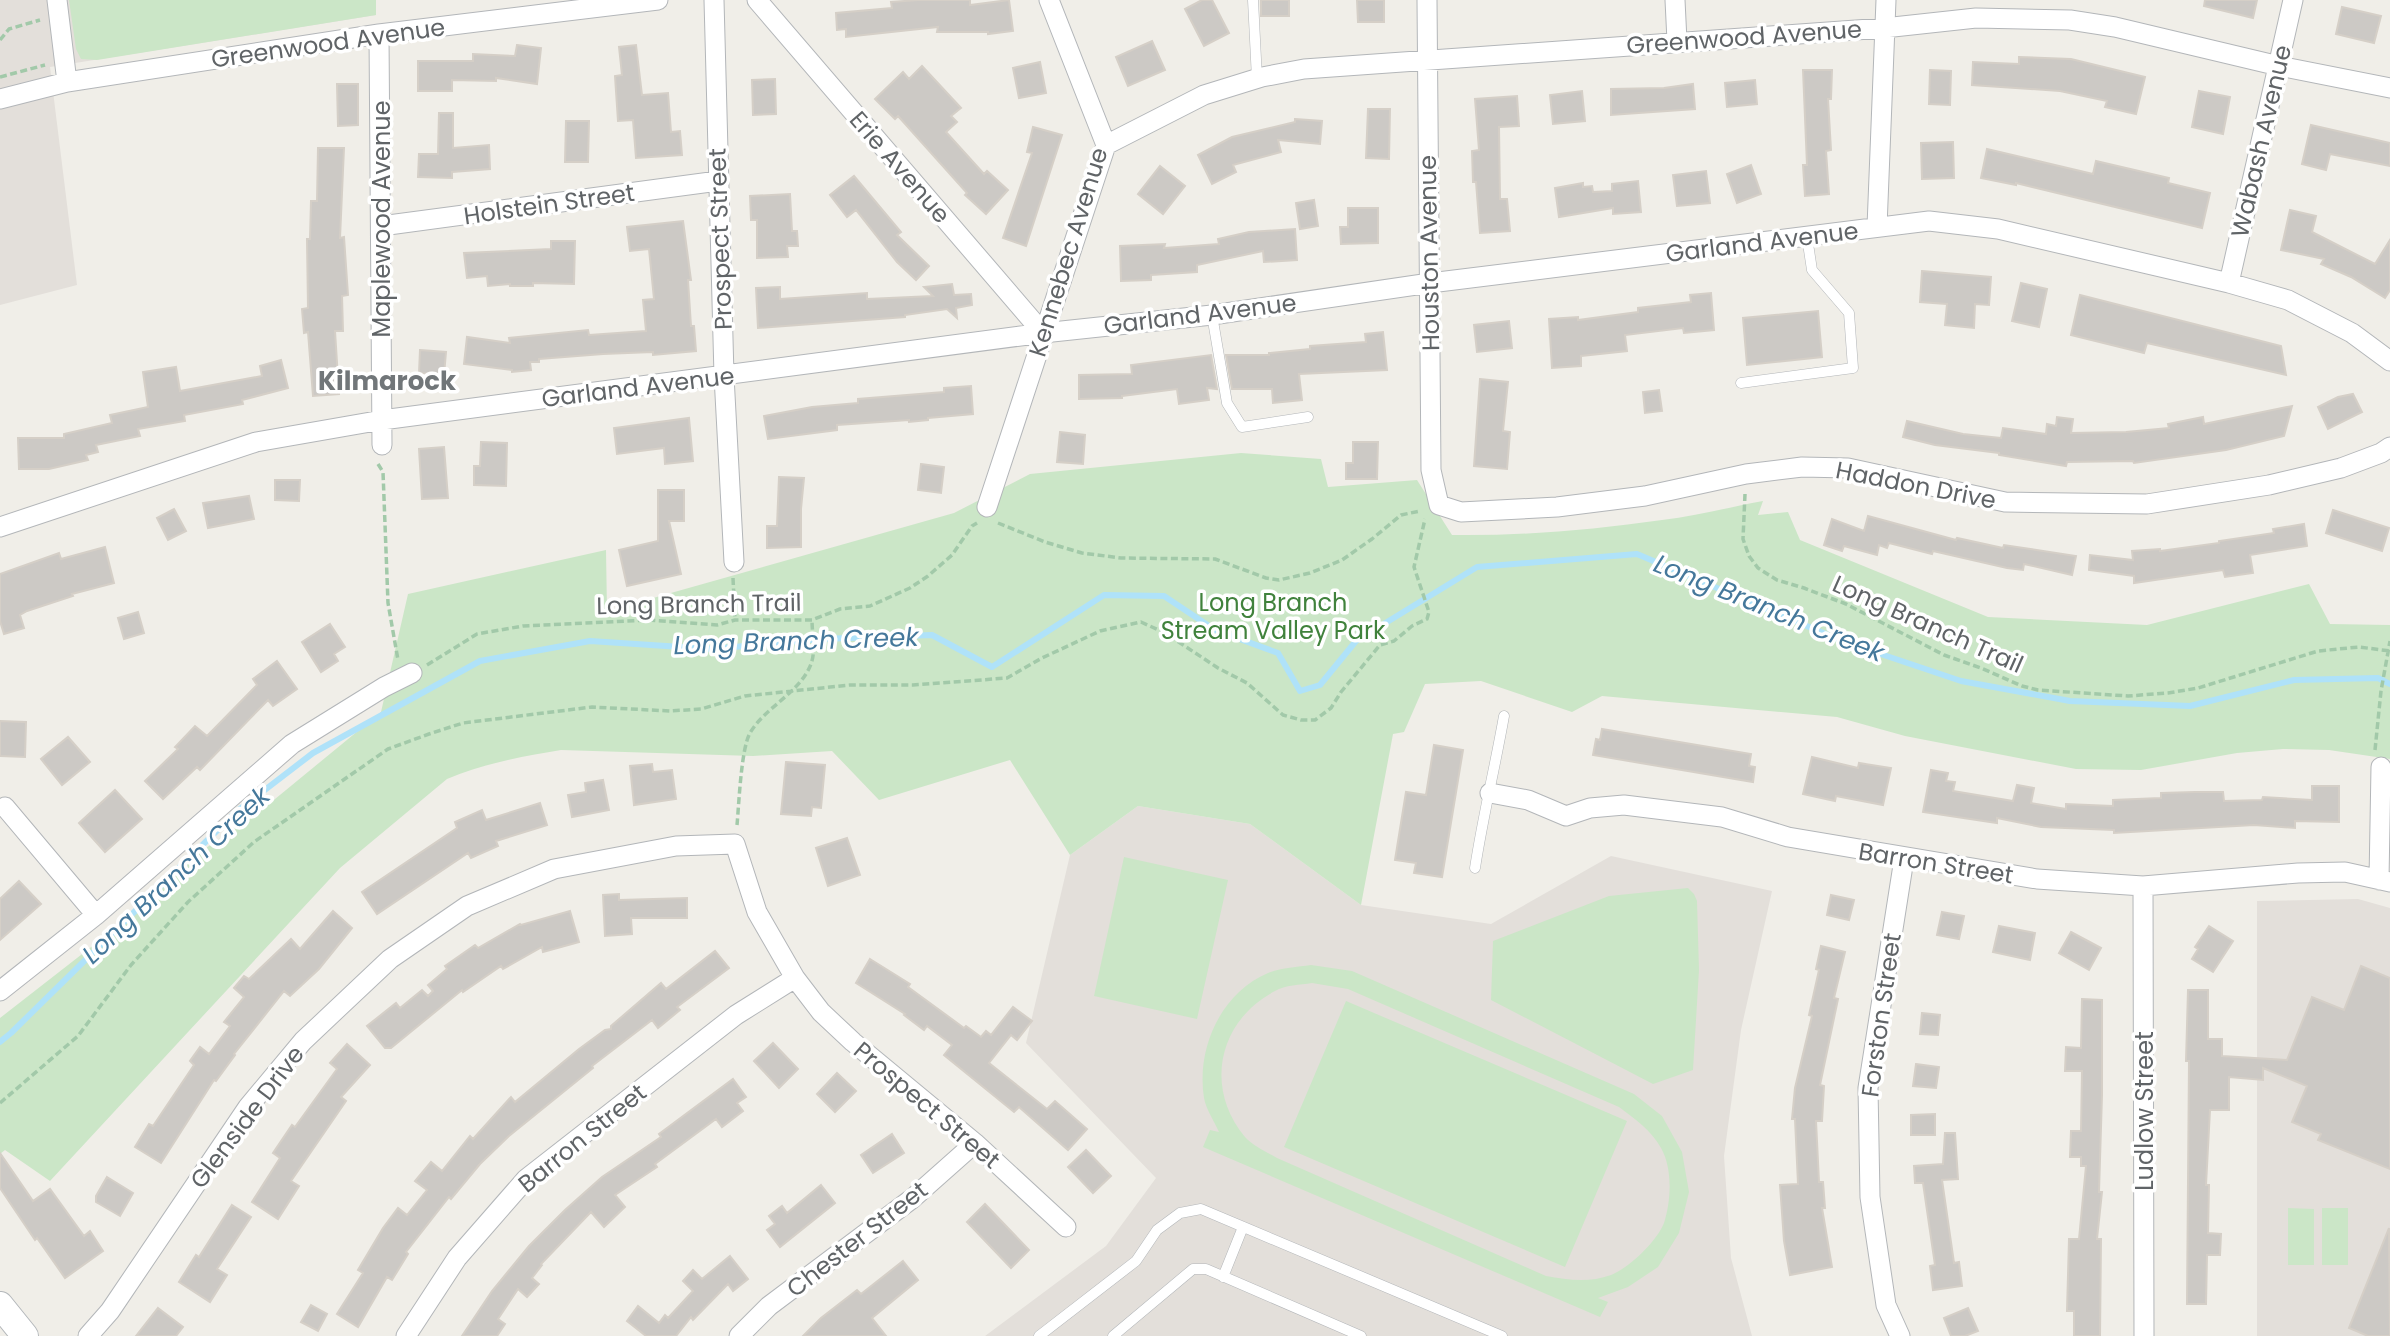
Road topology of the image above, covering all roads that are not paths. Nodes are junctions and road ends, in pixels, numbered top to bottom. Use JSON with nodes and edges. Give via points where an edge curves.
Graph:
{"nodes":[{"id":1,"x":658,"y":0,"type":"edge"},
{"id":2,"x":714,"y":0,"type":"edge"},
{"id":3,"x":757,"y":0,"type":"edge"},
{"id":4,"x":1049,"y":0,"type":"edge"},
{"id":5,"x":1253,"y":0,"type":"edge"},
{"id":6,"x":1427,"y":0,"type":"edge"},
{"id":7,"x":1675,"y":0,"type":"edge"},
{"id":8,"x":1886,"y":0,"type":"edge"},
{"id":9,"x":2293,"y":0,"type":"edge"},
{"id":10,"x":58,"y":8,"type":"edge"},
{"id":11,"x":489,"y":10,"type":"edge"},
{"id":12,"x":1884,"y":28,"type":"junction"},
{"id":13,"x":379,"y":34,"type":"junction"},
{"id":14,"x":1677,"y":41,"type":"junction"},
{"id":15,"x":1427,"y":60,"type":"junction"},
{"id":16,"x":2278,"y":66,"type":"junction"},
{"id":17,"x":1257,"y":79,"type":"junction"},
{"id":18,"x":67,"y":82,"type":"junction"},
{"id":19,"x":2390,"y":88,"type":"edge"},
{"id":20,"x":0,"y":99,"type":"edge"},
{"id":21,"x":1107,"y":145,"type":"junction"},
{"id":22,"x":718,"y":181,"type":"junction"},
{"id":23,"x":381,"y":226,"type":"junction"},
{"id":24,"x":1878,"y":227,"type":"junction"},
{"id":25,"x":1807,"y":237,"type":"junction"},
{"id":26,"x":1430,"y":283,"type":"junction"},
{"id":27,"x":2229,"y":283,"type":"junction"},
{"id":28,"x":1212,"y":315,"type":"junction"},
{"id":29,"x":1043,"y":333,"type":"junction"},
{"id":30,"x":2390,"y":361,"type":"edge"},
{"id":31,"x":724,"y":376,"type":"junction"},
{"id":32,"x":1741,"y":383,"type":"dead end"},
{"id":33,"x":1308,"y":417,"type":"dead end"},
{"id":34,"x":382,"y":421,"type":"junction"},
{"id":35,"x":2390,"y":447,"type":"edge"},
{"id":36,"x":379,"y":453,"type":"road end"},
{"id":37,"x":1432,"y":511,"type":"joint"},
{"id":38,"x":987,"y":516,"type":"road end"},
{"id":39,"x":0,"y":527,"type":"edge"},
{"id":40,"x":734,"y":562,"type":"road end"},
{"id":41,"x":412,"y":673,"type":"road end"},
{"id":42,"x":1504,"y":716,"type":"dead end"},
{"id":43,"x":2381,"y":767,"type":"road end"},
{"id":44,"x":1490,"y":793,"type":"junction"},
{"id":45,"x":5,"y":807,"type":"dead end"},
{"id":46,"x":1904,"y":859,"type":"junction"},
{"id":47,"x":1475,"y":867,"type":"dead end"},
{"id":48,"x":2385,"y":881,"type":"edge"},
{"id":49,"x":2143,"y":886,"type":"junction"},
{"id":50,"x":96,"y":915,"type":"junction"},
{"id":51,"x":795,"y":978,"type":"junction"},
{"id":52,"x":0,"y":991,"type":"edge"},
{"id":53,"x":975,"y":1143,"type":"junction"},
{"id":54,"x":1066,"y":1227,"type":"dead end"},
{"id":55,"x":1243,"y":1227,"type":"junction"},
{"id":56,"x":1223,"y":1277,"type":"junction"},
{"id":57,"x":0,"y":1305,"type":"edge"},
{"id":58,"x":25,"y":1336,"type":"edge"},
{"id":59,"x":88,"y":1336,"type":"edge"},
{"id":60,"x":406,"y":1336,"type":"edge"},
{"id":61,"x":739,"y":1336,"type":"edge"},
{"id":62,"x":1040,"y":1336,"type":"edge"},
{"id":63,"x":1113,"y":1336,"type":"edge"},
{"id":64,"x":1361,"y":1336,"type":"edge"},
{"id":65,"x":1502,"y":1336,"type":"edge"},
{"id":66,"x":1900,"y":1336,"type":"edge"},
{"id":67,"x":2144,"y":1336,"type":"edge"}],
"edges":[{"from":1,"to":11,"type":"street","name":"Greenwood Avenue"},
{"from":2,"to":22,"type":"street","name":"Prospect Street"},
{"from":3,"to":29,"type":"street","name":"Erie Avenue"},
{"from":4,"to":21,"type":"street","name":"Kennebec Avenue"},
{"from":5,"to":17,"type":"lane"},
{"from":6,"to":15,"type":"street","name":"Houston Avenue"},
{"from":7,"to":14,"type":"street"},
{"from":8,"to":12,"type":"street"},
{"from":9,"to":16,"type":"street","name":"Wabash Avenue"},
{"from":10,"to":18,"type":"street"},
{"from":11,"to":13,"type":"street","name":"Greenwood Avenue"},
{"from":12,"to":14,"type":"street","name":"Greenwood Avenue"},
{"from":12,"to":16,"type":"street","name":"Greenwood Avenue","via":[[1976,18],[2070,20],[2115,26]]},
{"from":12,"to":24,"type":"street"},
{"from":13,"to":18,"type":"street","name":"Greenwood Avenue"},
{"from":13,"to":23,"type":"street","name":"Maplewood Avenue"},
{"from":14,"to":15,"type":"street","name":"Greenwood Avenue"},
{"from":15,"to":17,"type":"street","name":"Greenwood Avenue","via":[[1304,69]]},
{"from":15,"to":26,"type":"street","name":"Houston Avenue"},
{"from":16,"to":19,"type":"street","name":"Greenwood Avenue"},
{"from":16,"to":27,"type":"street","name":"Wabash Avenue"},
{"from":17,"to":21,"type":"street","name":"Greenwood Avenue","via":[[1204,95]]},
{"from":18,"to":20,"type":"street","name":"Greenwood Avenue"},
{"from":21,"to":29,"type":"street","name":"Kennebec Avenue"},
{"from":22,"to":23,"type":"street","name":"Holstein Street"},
{"from":22,"to":31,"type":"street","name":"Prospect Street"},
{"from":23,"to":34,"type":"street","name":"Maplewood Avenue"},
{"from":24,"to":25,"type":"street","name":"Garland Avenue"},
{"from":24,"to":27,"type":"street","name":"Garland Avenue","via":[[1929,221],[1998,229]]},
{"from":25,"to":26,"type":"street","name":"Garland Avenue"},
{"from":25,"to":32,"type":"lane","via":[[1812,270],[1849,313],[1853,368]]},
{"from":26,"to":28,"type":"street","name":"Garland Avenue"},
{"from":26,"to":37,"type":"street","name":"Houston Avenue"},
{"from":27,"to":30,"type":"street","name":"Garland Avenue","via":[[2288,300],[2352,333]]},
{"from":28,"to":29,"type":"street","name":"Garland Avenue"},
{"from":28,"to":33,"type":"lane","via":[[1227,403],[1242,427]]},
{"from":29,"to":31,"type":"street","name":"Garland Avenue"},
{"from":29,"to":38,"type":"street","name":"Kennebec Avenue"},
{"from":31,"to":34,"type":"street","name":"Garland Avenue"},
{"from":31,"to":40,"type":"street","name":"Prospect Street"},
{"from":34,"to":36,"type":"street","name":"Maplewood Avenue"},
{"from":34,"to":39,"type":"street","name":"Garland Avenue","via":[[256,442]]},
{"from":35,"to":37,"type":"street","name":"Haddon Drive","via":[[2341,468],[2269,485],[2147,504],[2006,502],[1848,468],[1802,467],[1557,507]]},
{"from":41,"to":50,"type":"street","via":[[292,744]]},
{"from":42,"to":44,"type":"lane"},
{"from":43,"to":48,"type":"street"},
{"from":44,"to":46,"type":"street","name":"Barron Street","via":[[1528,800],[1566,816],[1624,805],[1723,817],[1788,838]]},
{"from":44,"to":47,"type":"lane"},
{"from":45,"to":50,"type":"street"},
{"from":46,"to":49,"type":"street","name":"Barron Street","via":[[2037,879]]},
{"from":46,"to":66,"type":"street","name":"Forston Street","via":[[1868,1088],[1870,1197],[1886,1305]]},
{"from":48,"to":49,"type":"street","name":"Barron Street","via":[[2344,872]]},
{"from":49,"to":67,"type":"street","name":"Ludlow Street"},
{"from":50,"to":52,"type":"street"},
{"from":51,"to":53,"type":"street","name":"Prospect Street","via":[[821,1012],[853,1042]]},
{"from":51,"to":59,"type":"street","name":"Glenside Drive","via":[[757,912],[735,844],[676,846],[554,869],[467,906],[390,959],[303,1041],[248,1107],[110,1311]]},
{"from":51,"to":60,"type":"street","name":"Barron Street","via":[[736,1015],[526,1179],[457,1258]]},
{"from":53,"to":54,"type":"street","name":"Prospect Street"},
{"from":53,"to":61,"type":"street","name":"Chester Street","via":[[913,1198],[769,1306]]},
{"from":55,"to":56,"type":"lane"},
{"from":55,"to":62,"type":"lane","via":[[1201,1209],[1180,1213],[1157,1230],[1136,1261]]},
{"from":55,"to":65,"type":"lane"},
{"from":56,"to":63,"type":"lane","via":[[1193,1269]]},
{"from":56,"to":64,"type":"lane"},
{"from":57,"to":58,"type":"main road"}]}
